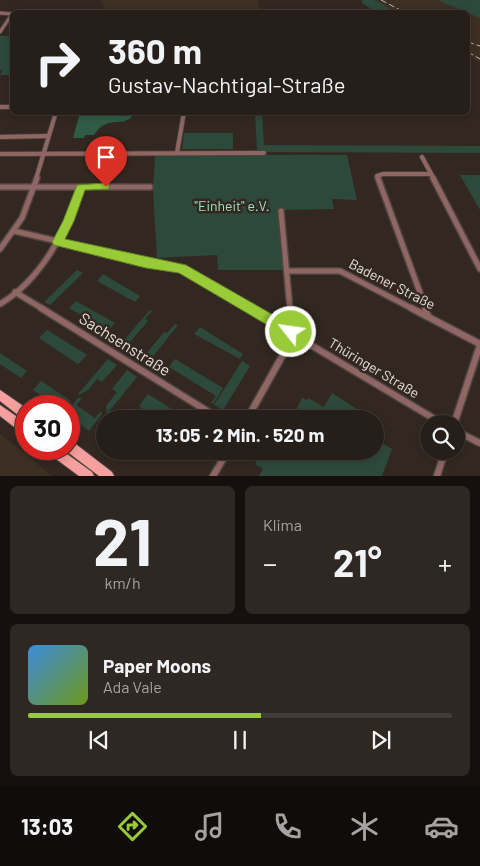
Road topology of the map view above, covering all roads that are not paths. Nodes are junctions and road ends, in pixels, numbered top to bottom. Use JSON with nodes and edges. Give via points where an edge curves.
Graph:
{"nodes":[{"id":1,"x":10,"y":17,"type":"edge"},
{"id":2,"x":0,"y":32,"type":"edge"},
{"id":3,"x":55,"y":115,"type":"edge"},
{"id":4,"x":183,"y":115,"type":"edge"},
{"id":5,"x":48,"y":136,"type":"junction"},
{"id":6,"x":0,"y":137,"type":"edge"},
{"id":7,"x":177,"y":153,"type":"junction"},
{"id":8,"x":264,"y":153,"type":"dead end"},
{"id":9,"x":0,"y":154,"type":"edge"},
{"id":10,"x":44,"y":154,"type":"junction"},
{"id":11,"x":422,"y":157,"type":"dead end"},
{"id":12,"x":430,"y":174,"type":"junction"},
{"id":13,"x":0,"y":187,"type":"edge"},
{"id":14,"x":34,"y":187,"type":"junction"},
{"id":15,"x":81,"y":187,"type":"junction"},
{"id":16,"x":150,"y":187,"type":"dead end"},
{"id":17,"x":281,"y":211,"type":"dead end"},
{"id":18,"x":14,"y":231,"type":"junction"},
{"id":19,"x":58,"y":242,"type":"junction"},
{"id":20,"x":0,"y":249,"type":"edge"},
{"id":21,"x":480,"y":269,"type":"edge"},
{"id":22,"x":288,"y":271,"type":"junction"},
{"id":23,"x":15,"y":292,"type":"junction"},
{"id":24,"x":0,"y":304,"type":"edge"},
{"id":25,"x":428,"y":316,"type":"junction"},
{"id":26,"x":291,"y":332,"type":"junction"},
{"id":27,"x":480,"y":344,"type":"edge"},
{"id":28,"x":0,"y":395,"type":"edge"},
{"id":29,"x":15,"y":406,"type":"edge"},
{"id":30,"x":0,"y":410,"type":"edge"},
{"id":31,"x":205,"y":410,"type":"edge"},
{"id":32,"x":252,"y":410,"type":"edge"},
{"id":33,"x":429,"y":415,"type":"edge"},
{"id":34,"x":457,"y":415,"type":"edge"},
{"id":35,"x":15,"y":421,"type":"edge"},
{"id":36,"x":465,"y":436,"type":"edge"},
{"id":37,"x":480,"y":443,"type":"edge"},
{"id":38,"x":80,"y":454,"type":"edge"},
{"id":39,"x":67,"y":460,"type":"edge"},
{"id":40,"x":222,"y":460,"type":"edge"},
{"id":41,"x":442,"y":460,"type":"edge"},
{"id":42,"x":88,"y":476,"type":"edge"},
{"id":43,"x":108,"y":476,"type":"edge"},
{"id":44,"x":212,"y":476,"type":"edge"},
{"id":45,"x":437,"y":476,"type":"edge"}],
"edges":[{"from":1,"to":2,"type":"street"},
{"from":3,"to":5,"type":"street"},
{"from":4,"to":7,"type":"street"},
{"from":5,"to":6,"type":"street"},
{"from":5,"to":10,"type":"street"},
{"from":7,"to":8,"type":"street"},
{"from":7,"to":10,"type":"street"},
{"from":9,"to":10,"type":"street"},
{"from":10,"to":14,"type":"street"},
{"from":11,"to":12,"type":"street"},
{"from":12,"to":21,"type":"street"},
{"from":12,"to":25,"type":"street","via":[[377,176]]},
{"from":13,"to":14,"type":"street"},
{"from":14,"to":15,"type":"street"},
{"from":14,"to":18,"type":"street"},
{"from":15,"to":16,"type":"street"},
{"from":15,"to":19,"type":"street"},
{"from":17,"to":22,"type":"street"},
{"from":18,"to":19,"type":"street","name":"Thüringer Straße"},
{"from":18,"to":20,"type":"street"},
{"from":19,"to":23,"type":"street"},
{"from":19,"to":26,"type":"street","name":"Thüringer Straße","via":[[181,269]]},
{"from":22,"to":25,"type":"street","name":"Badener Straße","via":[[337,270]]},
{"from":22,"to":26,"type":"street"},
{"from":23,"to":24,"type":"street"},
{"from":23,"to":31,"type":"street","name":"Sachsenstraße"},
{"from":25,"to":27,"type":"street","name":"Badener Straße"},
{"from":26,"to":32,"type":"street","via":[[289,344]]},
{"from":26,"to":33,"type":"street","name":"Thüringer Straße"},
{"from":27,"to":34,"type":"street"},
{"from":28,"to":29,"type":"main road"},
{"from":30,"to":35,"type":"main road"},
{"from":36,"to":37,"type":"street"},
{"from":38,"to":43,"type":"main road"},
{"from":39,"to":42,"type":"main road"},
{"from":40,"to":44,"type":"street"},
{"from":41,"to":45,"type":"street"}]}
